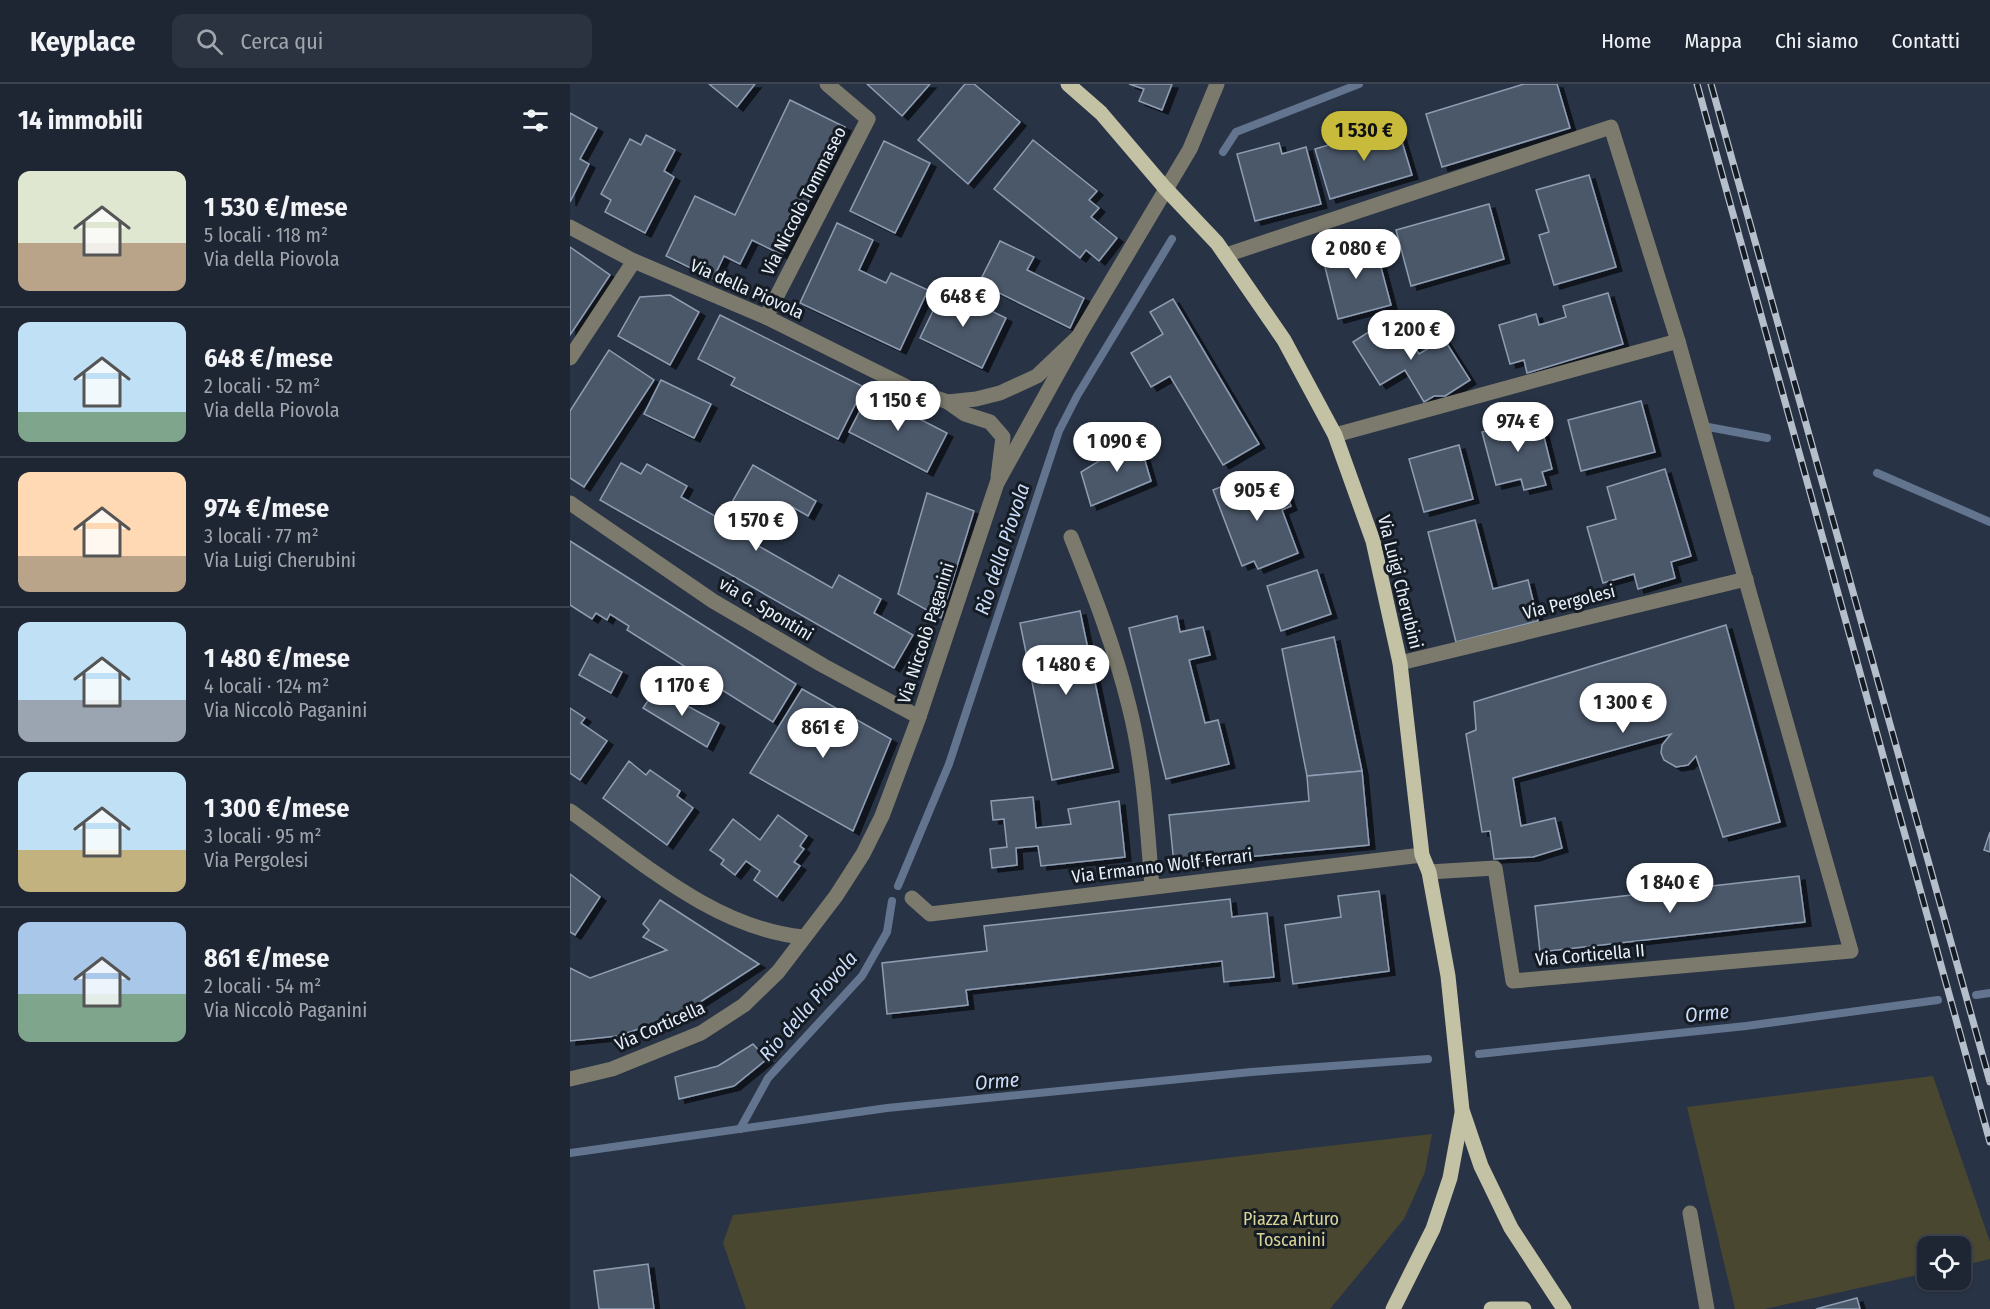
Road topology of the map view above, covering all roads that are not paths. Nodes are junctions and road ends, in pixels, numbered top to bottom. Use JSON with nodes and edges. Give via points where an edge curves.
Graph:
{"nodes":[{"id":1,"x":827,"y":84,"type":"edge"},
{"id":2,"x":1068,"y":84,"type":"edge"},
{"id":3,"x":1217,"y":84,"type":"edge"},
{"id":4,"x":1165,"y":188,"type":"junction"},
{"id":5,"x":570,"y":227,"type":"edge"},
{"id":6,"x":1226,"y":255,"type":"junction"},
{"id":7,"x":634,"y":261,"type":"junction"},
{"id":8,"x":766,"y":317,"type":"junction"},
{"id":9,"x":1078,"y":337,"type":"junction"},
{"id":10,"x":1678,"y":341,"type":"junction"},
{"id":11,"x":570,"y":358,"type":"edge"},
{"id":12,"x":948,"y":402,"type":"junction"},
{"id":13,"x":1335,"y":435,"type":"junction"},
{"id":14,"x":997,"y":483,"type":"junction"},
{"id":15,"x":570,"y":503,"type":"edge"},
{"id":16,"x":1071,"y":537,"type":"dead end"},
{"id":17,"x":1746,"y":579,"type":"junction"},
{"id":18,"x":1400,"y":663,"type":"junction"},
{"id":19,"x":919,"y":717,"type":"junction"},
{"id":20,"x":570,"y":811,"type":"edge"},
{"id":21,"x":1422,"y":855,"type":"junction"},
{"id":22,"x":1429,"y":872,"type":"junction"},
{"id":23,"x":1152,"y":886,"type":"junction"},
{"id":24,"x":912,"y":898,"type":"dead end"},
{"id":25,"x":804,"y":937,"type":"junction"},
{"id":26,"x":570,"y":1079,"type":"edge"},
{"id":27,"x":1462,"y":1110,"type":"junction"},
{"id":28,"x":1690,"y":1213,"type":"dead end"},
{"id":29,"x":1393,"y":1309,"type":"edge"},
{"id":30,"x":1491,"y":1309,"type":"edge"},
{"id":31,"x":1524,"y":1309,"type":"edge"},
{"id":32,"x":1564,"y":1309,"type":"edge"},
{"id":33,"x":1707,"y":1309,"type":"edge"}],
"edges":[{"from":1,"to":8,"type":"street","name":"Via Niccolò Tommaseo","via":[[868,119]]},
{"from":2,"to":4,"type":"main road","name":"Via Luigi Cherubini","via":[[1101,112]]},
{"from":3,"to":4,"type":"street","name":"Via della Piovola","via":[[1190,149]]},
{"from":4,"to":6,"type":"main road","name":"Via Luigi Cherubini"},
{"from":4,"to":9,"type":"street","name":"Via della Piovola"},
{"from":5,"to":7,"type":"street","name":"Via della Piovola"},
{"from":6,"to":10,"type":"street","via":[[1611,127]]},
{"from":6,"to":13,"type":"main road","name":"Via Luigi Cherubini","via":[[1284,340]]},
{"from":7,"to":8,"type":"street","name":"Via della Piovola"},
{"from":7,"to":11,"type":"street"},
{"from":8,"to":12,"type":"street","name":"Via della Piovola","via":[[913,390]]},
{"from":9,"to":12,"type":"street","name":"Via della Piovola","via":[[1037,376],[1000,393]]},
{"from":9,"to":14,"type":"street","name":"Via Niccolò Paganini"},
{"from":10,"to":13,"type":"street"},
{"from":10,"to":17,"type":"street"},
{"from":12,"to":14,"type":"street","name":"Via della Piovola","via":[[965,414],[990,422],[1003,436]]},
{"from":13,"to":18,"type":"main road","name":"Via Luigi Cherubini","via":[[1373,541]]},
{"from":14,"to":19,"type":"street","name":"Via Niccolò Paganini"},
{"from":15,"to":19,"type":"street","name":"via G. Spontini","via":[[713,601]]},
{"from":16,"to":23,"type":"street","via":[[1108,634],[1129,706],[1144,790]]},
{"from":17,"to":18,"type":"street","name":"Via Pergolesi"},
{"from":17,"to":22,"type":"street","name":"Via Corticella II","via":[[1851,951],[1513,981],[1495,868]]},
{"from":18,"to":21,"type":"main road","name":"Via Luigi Cherubini"},
{"from":19,"to":25,"type":"street","name":"Via Niccolò Paganini","via":[[882,816],[863,854]]},
{"from":20,"to":25,"type":"street","via":[[700,903],[756,928]]},
{"from":21,"to":22,"type":"main road","name":"Via Luigi Cherubini"},
{"from":21,"to":23,"type":"street","name":"Via Ermanno Wolf Ferrari"},
{"from":22,"to":27,"type":"main road","name":"Via Luigi Cherubini","via":[[1448,976]]},
{"from":23,"to":24,"type":"street","name":"Via Ermanno Wolf Ferrari","via":[[930,914]]},
{"from":25,"to":26,"type":"street","name":"Via Corticella","via":[[778,972],[744,1005],[701,1033],[612,1069]]},
{"from":27,"to":29,"type":"main road","via":[[1450,1178],[1433,1229]]},
{"from":27,"to":32,"type":"main road","via":[[1481,1167],[1511,1228]]},
{"from":28,"to":33,"type":"street"},
{"from":30,"to":31,"type":"main road"}]}
